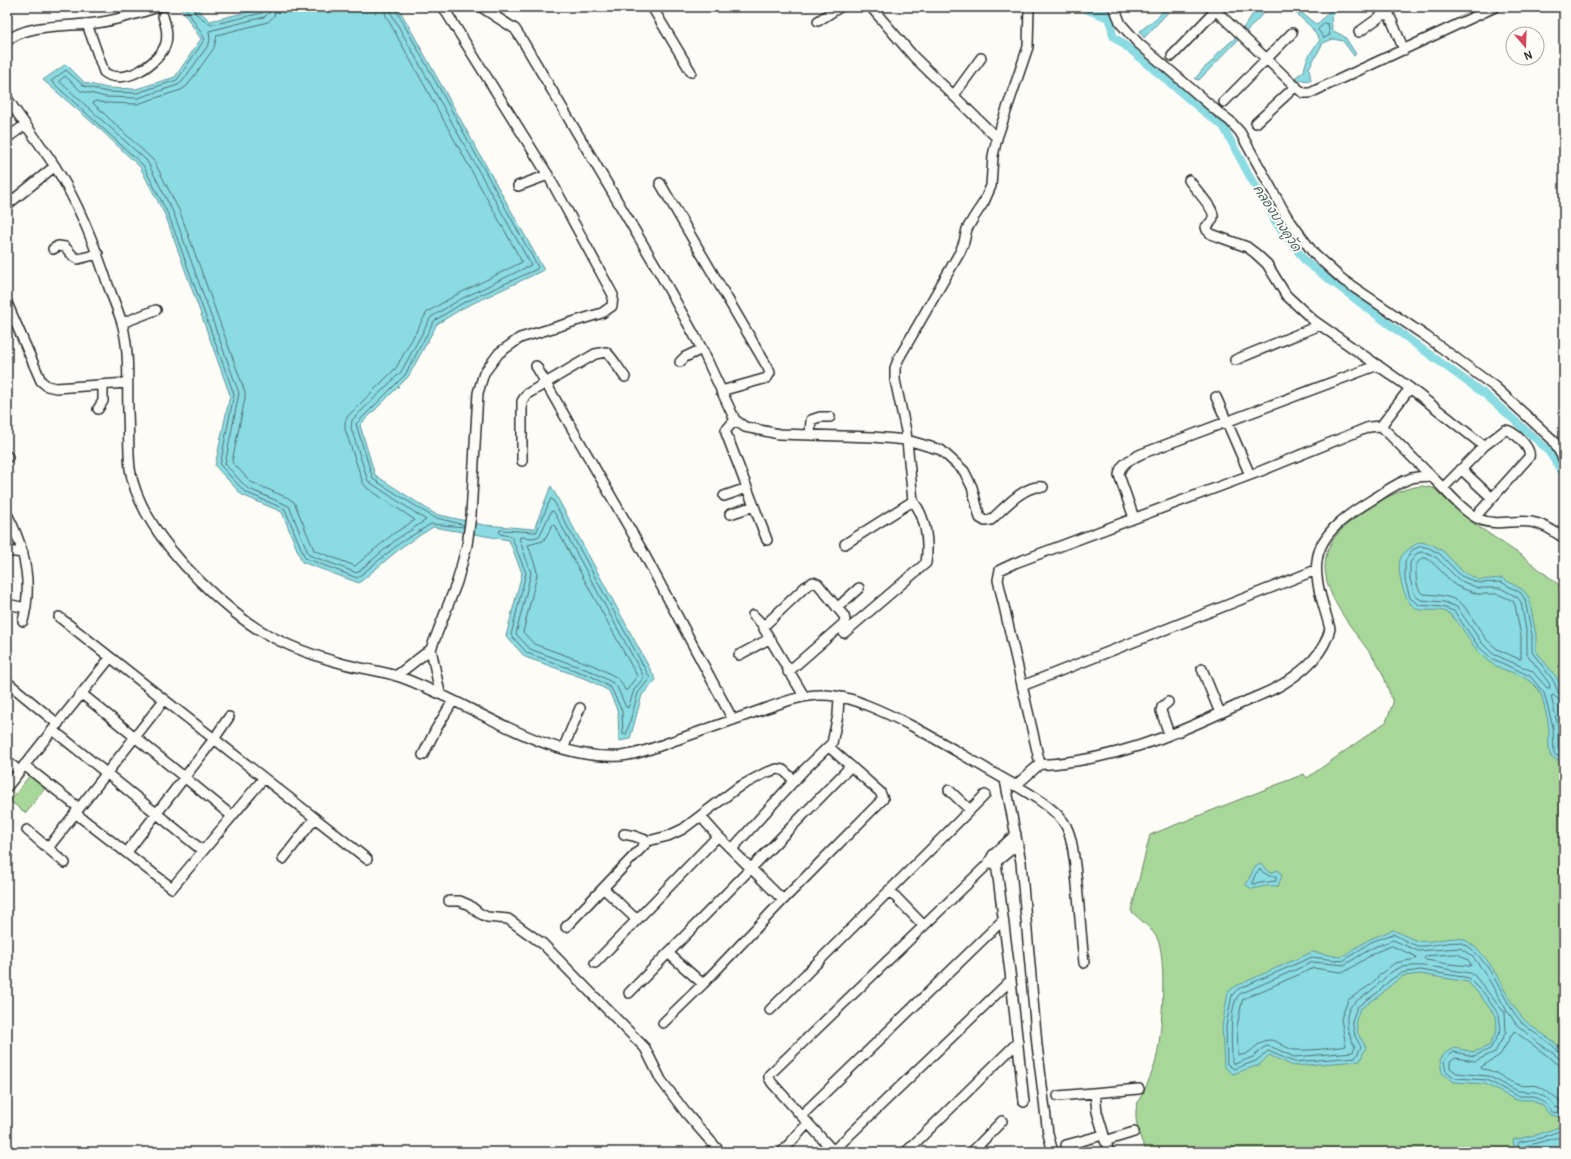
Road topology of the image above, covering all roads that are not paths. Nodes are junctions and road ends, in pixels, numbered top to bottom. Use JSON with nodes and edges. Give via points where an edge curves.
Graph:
{"nodes":[{"id":1,"x":158,"y":7,"type":"edge"},
{"id":2,"x":443,"y":7,"type":"edge"},
{"id":3,"x":481,"y":7,"type":"edge"},
{"id":4,"x":652,"y":7,"type":"edge"},
{"id":5,"x":840,"y":7,"type":"edge"},
{"id":6,"x":871,"y":7,"type":"edge"},
{"id":7,"x":1029,"y":7,"type":"edge"},
{"id":8,"x":1114,"y":7,"type":"edge"},
{"id":9,"x":1495,"y":7,"type":"edge"},
{"id":10,"x":1215,"y":8,"type":"edge"},
{"id":11,"x":1387,"y":9,"type":"edge"},
{"id":12,"x":163,"y":16,"type":"dead end"},
{"id":13,"x":818,"y":21,"type":"dead end"},
{"id":14,"x":87,"y":24,"type":"junction"},
{"id":15,"x":1359,"y":32,"type":"dead end"},
{"id":16,"x":1292,"y":33,"type":"dead end"},
{"id":17,"x":7,"y":41,"type":"edge"},
{"id":18,"x":1404,"y":50,"type":"junction"},
{"id":19,"x":1172,"y":56,"type":"dead end"},
{"id":20,"x":981,"y":58,"type":"dead end"},
{"id":21,"x":1268,"y":59,"type":"junction"},
{"id":22,"x":691,"y":72,"type":"dead end"},
{"id":23,"x":1296,"y":86,"type":"junction"},
{"id":24,"x":954,"y":95,"type":"junction"},
{"id":25,"x":7,"y":98,"type":"edge"},
{"id":26,"x":1224,"y":102,"type":"dead end"},
{"id":27,"x":1256,"y":124,"type":"dead end"},
{"id":28,"x":25,"y":125,"type":"junction"},
{"id":29,"x":7,"y":138,"type":"edge"},
{"id":30,"x":997,"y":138,"type":"junction"},
{"id":31,"x":55,"y":166,"type":"junction"},
{"id":32,"x":548,"y":175,"type":"junction"},
{"id":33,"x":1189,"y":180,"type":"dead end"},
{"id":34,"x":660,"y":183,"type":"dead end"},
{"id":35,"x":518,"y":186,"type":"dead end"},
{"id":36,"x":7,"y":205,"type":"edge"},
{"id":37,"x":53,"y":249,"type":"dead end"},
{"id":38,"x":98,"y":254,"type":"junction"},
{"id":39,"x":7,"y":303,"type":"edge"},
{"id":40,"x":156,"y":310,"type":"dead end"},
{"id":41,"x":122,"y":323,"type":"junction"},
{"id":42,"x":1320,"y":325,"type":"junction"},
{"id":43,"x":702,"y":349,"type":"junction"},
{"id":44,"x":1235,"y":360,"type":"dead end"},
{"id":45,"x":680,"y":362,"type":"dead end"},
{"id":46,"x":1378,"y":365,"type":"junction"},
{"id":47,"x":536,"y":366,"type":"dead end"},
{"id":48,"x":625,"y":377,"type":"dead end"},
{"id":49,"x":127,"y":383,"type":"junction"},
{"id":50,"x":546,"y":384,"type":"junction"},
{"id":51,"x":103,"y":385,"type":"junction"},
{"id":52,"x":1410,"y":388,"type":"junction"},
{"id":53,"x":721,"y":391,"type":"junction"},
{"id":54,"x":1216,"y":396,"type":"dead end"},
{"id":55,"x":98,"y":409,"type":"dead end"},
{"id":56,"x":830,"y":417,"type":"dead end"},
{"id":57,"x":735,"y":420,"type":"junction"},
{"id":58,"x":1227,"y":421,"type":"junction"},
{"id":59,"x":1381,"y":426,"type":"junction"},
{"id":60,"x":810,"y":435,"type":"junction"},
{"id":61,"x":909,"y":440,"type":"junction"},
{"id":62,"x":1484,"y":446,"type":"junction"},
{"id":63,"x":1564,"y":460,"type":"edge"},
{"id":64,"x":522,"y":461,"type":"dead end"},
{"id":65,"x":1461,"y":469,"type":"junction"},
{"id":66,"x":1250,"y":475,"type":"junction"},
{"id":67,"x":1430,"y":476,"type":"junction"},
{"id":68,"x":1043,"y":487,"type":"dead end"},
{"id":69,"x":747,"y":488,"type":"junction"},
{"id":70,"x":1443,"y":488,"type":"junction"},
{"id":71,"x":724,"y":496,"type":"dead end"},
{"id":72,"x":1492,"y":498,"type":"junction"},
{"id":73,"x":913,"y":501,"type":"junction"},
{"id":74,"x":754,"y":506,"type":"junction"},
{"id":75,"x":7,"y":514,"type":"edge"},
{"id":76,"x":730,"y":514,"type":"dead end"},
{"id":77,"x":1476,"y":516,"type":"junction"},
{"id":78,"x":1134,"y":518,"type":"junction"},
{"id":79,"x":1564,"y":538,"type":"edge"},
{"id":80,"x":766,"y":540,"type":"dead end"},
{"id":81,"x":845,"y":544,"type":"dead end"},
{"id":82,"x":7,"y":551,"type":"edge"},
{"id":83,"x":23,"y":553,"type":"junction"},
{"id":84,"x":1316,"y":570,"type":"junction"},
{"id":85,"x":859,"y":588,"type":"dead end"},
{"id":86,"x":7,"y":604,"type":"edge"},
{"id":87,"x":26,"y":608,"type":"junction"},
{"id":88,"x":837,"y":608,"type":"junction"},
{"id":89,"x":753,"y":615,"type":"dead end"},
{"id":90,"x":58,"y":618,"type":"dead end"},
{"id":91,"x":22,"y":621,"type":"dead end"},
{"id":92,"x":764,"y":626,"type":"junction"},
{"id":93,"x":844,"y":633,"type":"dead end"},
{"id":94,"x":769,"y":639,"type":"junction"},
{"id":95,"x":430,"y":649,"type":"junction"},
{"id":96,"x":740,"y":656,"type":"dead end"},
{"id":97,"x":110,"y":658,"type":"junction"},
{"id":98,"x":1202,"y":669,"type":"dead end"},
{"id":99,"x":788,"y":672,"type":"junction"},
{"id":100,"x":396,"y":676,"type":"junction"},
{"id":101,"x":7,"y":682,"type":"edge"},
{"id":102,"x":1022,"y":686,"type":"junction"},
{"id":103,"x":440,"y":693,"type":"junction"},
{"id":104,"x":82,"y":694,"type":"junction"},
{"id":105,"x":804,"y":696,"type":"junction"},
{"id":106,"x":839,"y":697,"type":"junction"},
{"id":107,"x":164,"y":700,"type":"junction"},
{"id":108,"x":453,"y":701,"type":"junction"},
{"id":109,"x":1168,"y":702,"type":"dead end"},
{"id":110,"x":580,"y":708,"type":"dead end"},
{"id":111,"x":1220,"y":713,"type":"junction"},
{"id":112,"x":229,"y":717,"type":"dead end"},
{"id":113,"x":733,"y":720,"type":"junction"},
{"id":114,"x":55,"y":727,"type":"junction"},
{"id":115,"x":1168,"y":734,"type":"junction"},
{"id":116,"x":135,"y":737,"type":"junction"},
{"id":117,"x":214,"y":739,"type":"junction"},
{"id":118,"x":831,"y":745,"type":"junction"},
{"id":119,"x":563,"y":749,"type":"junction"},
{"id":120,"x":423,"y":755,"type":"dead end"},
{"id":121,"x":7,"y":761,"type":"edge"},
{"id":122,"x":1040,"y":764,"type":"junction"},
{"id":123,"x":851,"y":766,"type":"junction"},
{"id":124,"x":22,"y":768,"type":"junction"},
{"id":125,"x":107,"y":773,"type":"junction"},
{"id":126,"x":185,"y":777,"type":"junction"},
{"id":127,"x":264,"y":778,"type":"junction"},
{"id":128,"x":1005,"y":780,"type":"junction"},
{"id":129,"x":795,"y":781,"type":"junction"},
{"id":130,"x":1015,"y":786,"type":"junction"},
{"id":131,"x":7,"y":787,"type":"edge"},
{"id":132,"x":949,"y":790,"type":"dead end"},
{"id":133,"x":985,"y":795,"type":"dead end"},
{"id":134,"x":970,"y":810,"type":"junction"},
{"id":135,"x":77,"y":811,"type":"junction"},
{"id":136,"x":157,"y":813,"type":"junction"},
{"id":137,"x":232,"y":816,"type":"junction"},
{"id":138,"x":701,"y":817,"type":"junction"},
{"id":139,"x":315,"y":818,"type":"junction"},
{"id":140,"x":28,"y":830,"type":"dead end"},
{"id":141,"x":624,"y":834,"type":"dead end"},
{"id":142,"x":1016,"y":834,"type":"junction"},
{"id":143,"x":718,"y":836,"type":"junction"},
{"id":144,"x":648,"y":841,"type":"junction"},
{"id":145,"x":1018,"y":844,"type":"junction"},
{"id":146,"x":48,"y":848,"type":"junction"},
{"id":147,"x":732,"y":849,"type":"junction"},
{"id":148,"x":203,"y":851,"type":"junction"},
{"id":149,"x":127,"y":852,"type":"junction"},
{"id":150,"x":284,"y":859,"type":"dead end"},
{"id":151,"x":367,"y":859,"type":"dead end"},
{"id":152,"x":992,"y":860,"type":"junction"},
{"id":153,"x":65,"y":863,"type":"dead end"},
{"id":154,"x":752,"y":869,"type":"junction"},
{"id":155,"x":603,"y":888,"type":"junction"},
{"id":156,"x":889,"y":890,"type":"junction"},
{"id":157,"x":783,"y":900,"type":"junction"},
{"id":158,"x":449,"y":901,"type":"dead end"},
{"id":159,"x":637,"y":920,"type":"junction"},
{"id":160,"x":1003,"y":920,"type":"junction"},
{"id":161,"x":924,"y":926,"type":"junction"},
{"id":162,"x":566,"y":927,"type":"dead end"},
{"id":163,"x":669,"y":954,"type":"junction"},
{"id":164,"x":595,"y":963,"type":"dead end"},
{"id":165,"x":1084,"y":963,"type":"dead end"},
{"id":166,"x":1011,"y":980,"type":"junction"},
{"id":167,"x":703,"y":984,"type":"junction"},
{"id":168,"x":629,"y":993,"type":"dead end"},
{"id":169,"x":770,"y":1010,"type":"dead end"},
{"id":170,"x":663,"y":1023,"type":"dead end"},
{"id":171,"x":1018,"y":1042,"type":"junction"},
{"id":172,"x":1139,"y":1089,"type":"dead end"},
{"id":173,"x":1095,"y":1093,"type":"junction"},
{"id":174,"x":1058,"y":1096,"type":"dead end"},
{"id":175,"x":1024,"y":1102,"type":"dead end"},
{"id":176,"x":802,"y":1115,"type":"junction"},
{"id":177,"x":1002,"y":1122,"type":"dead end"},
{"id":178,"x":808,"y":1123,"type":"junction"},
{"id":179,"x":1134,"y":1132,"type":"dead end"},
{"id":180,"x":1104,"y":1138,"type":"junction"},
{"id":181,"x":1066,"y":1146,"type":"dead end"},
{"id":182,"x":720,"y":1152,"type":"edge"},
{"id":183,"x":782,"y":1152,"type":"edge"},
{"id":184,"x":833,"y":1152,"type":"edge"},
{"id":185,"x":906,"y":1152,"type":"edge"},
{"id":186,"x":973,"y":1152,"type":"edge"},
{"id":187,"x":1052,"y":1152,"type":"edge"},
{"id":188,"x":1109,"y":1152,"type":"edge"}],
"edges":[{"from":1,"to":14,"type":"street","via":[[134,16]]},
{"from":2,"to":32,"type":"street"},
{"from":3,"to":43,"type":"street","via":[[515,29],[521,38]]},
{"from":4,"to":22,"type":"street"},
{"from":5,"to":13,"type":"street"},
{"from":6,"to":24,"type":"street","via":[[914,57]]},
{"from":7,"to":30,"type":"street","via":[[1028,47]]},
{"from":8,"to":63,"type":"street","via":[[1121,24],[1138,43],[1240,132],[1286,215],[1314,254],[1344,280],[1495,387],[1553,440]]},
{"from":9,"to":18,"type":"street"},
{"from":10,"to":19,"type":"street"},
{"from":10,"to":21,"type":"street"},
{"from":11,"to":15,"type":"street"},
{"from":11,"to":18,"type":"street"},
{"from":12,"to":14,"type":"street","via":[[168,32],[160,56],[150,65],[119,77],[110,77],[104,72]]},
{"from":14,"to":17,"type":"street","via":[[44,27]]},
{"from":16,"to":21,"type":"street"},
{"from":18,"to":23,"type":"street","via":[[1310,93],[1301,92]]},
{"from":20,"to":24,"type":"street"},
{"from":21,"to":23,"type":"street"},
{"from":21,"to":26,"type":"street"},
{"from":23,"to":27,"type":"street"},
{"from":24,"to":30,"type":"street"},
{"from":25,"to":28,"type":"street"},
{"from":28,"to":29,"type":"street"},
{"from":28,"to":31,"type":"street"},
{"from":30,"to":61,"type":"street","via":[[990,186],[984,202],[974,216],[960,252],[895,368],[895,380]]},
{"from":31,"to":36,"type":"street"},
{"from":31,"to":38,"type":"street","via":[[83,218]]},
{"from":32,"to":35,"type":"street"},
{"from":32,"to":95,"type":"street","via":[[613,295],[612,306],[602,313],[520,338],[498,353],[484,374],[478,393],[467,545],[457,582]]},
{"from":33,"to":42,"type":"street","via":[[1212,210],[1214,217],[1206,227],[1207,230],[1255,253],[1267,264],[1286,295]]},
{"from":34,"to":53,"type":"street","via":[[770,373],[767,378]]},
{"from":37,"to":38,"type":"street","via":[[65,246],[74,258],[78,259]]},
{"from":38,"to":41,"type":"street"},
{"from":39,"to":51,"type":"street","via":[[41,381],[56,388]]},
{"from":40,"to":41,"type":"street"},
{"from":41,"to":49,"type":"street","via":[[127,346]]},
{"from":42,"to":44,"type":"street"},
{"from":42,"to":46,"type":"street"},
{"from":43,"to":45,"type":"street","via":[[684,357]]},
{"from":43,"to":53,"type":"street"},
{"from":46,"to":52,"type":"street"},
{"from":46,"to":58,"type":"street"},
{"from":47,"to":50,"type":"street"},
{"from":48,"to":50,"type":"street","via":[[606,352],[595,354]]},
{"from":49,"to":51,"type":"street"},
{"from":49,"to":100,"type":"street","via":[[130,468],[140,500],[163,540],[203,586],[239,617],[292,647],[341,664]]},
{"from":50,"to":64,"type":"street","via":[[527,394],[522,401]]},
{"from":50,"to":113,"type":"street","via":[[642,550]]},
{"from":51,"to":55,"type":"street","via":[[103,401]]},
{"from":52,"to":59,"type":"street"},
{"from":52,"to":62,"type":"street"},
{"from":53,"to":57,"type":"street"},
{"from":54,"to":58,"type":"street"},
{"from":56,"to":60,"type":"street","via":[[811,420]]},
{"from":57,"to":60,"type":"street","via":[[745,427],[779,434]]},
{"from":57,"to":69,"type":"street","via":[[726,433]]},
{"from":58,"to":66,"type":"street"},
{"from":58,"to":78,"type":"street","via":[[1141,454],[1124,464],[1119,470],[1119,475]]},
{"from":59,"to":66,"type":"street","via":[[1369,427]]},
{"from":59,"to":67,"type":"street"},
{"from":60,"to":61,"type":"street"},
{"from":61,"to":68,"type":"street","via":[[941,450],[964,471],[972,487],[980,518],[985,521],[991,520],[1024,491],[1037,486]]},
{"from":61,"to":73,"type":"street"},
{"from":62,"to":65,"type":"street"},
{"from":62,"to":72,"type":"street","via":[[1508,430],[1530,451],[1529,457]]},
{"from":65,"to":70,"type":"street"},
{"from":65,"to":72,"type":"street"},
{"from":66,"to":78,"type":"street"},
{"from":67,"to":70,"type":"street"},
{"from":67,"to":84,"type":"street","via":[[1411,478],[1396,484],[1349,514],[1328,535],[1317,559]]},
{"from":69,"to":71,"type":"street"},
{"from":69,"to":74,"type":"street"},
{"from":70,"to":77,"type":"street"},
{"from":72,"to":77,"type":"street"},
{"from":73,"to":81,"type":"street"},
{"from":73,"to":93,"type":"street","via":[[925,527],[926,563]]},
{"from":74,"to":76,"type":"street"},
{"from":74,"to":80,"type":"street"},
{"from":75,"to":83,"type":"street"},
{"from":77,"to":79,"type":"street","via":[[1493,523],[1530,522],[1545,526]]},
{"from":78,"to":102,"type":"street","via":[[1000,570],[998,580]]},
{"from":82,"to":83,"type":"street"},
{"from":83,"to":87,"type":"street","via":[[28,591]]},
{"from":84,"to":102,"type":"street"},
{"from":84,"to":111,"type":"street","via":[[1330,629],[1320,652],[1286,682]]},
{"from":85,"to":88,"type":"street"},
{"from":86,"to":87,"type":"street"},
{"from":87,"to":91,"type":"street"},
{"from":88,"to":92,"type":"street","via":[[818,584],[813,582],[805,586]]},
{"from":88,"to":99,"type":"street","via":[[845,620],[843,624]]},
{"from":89,"to":92,"type":"street"},
{"from":90,"to":97,"type":"street"},
{"from":92,"to":94,"type":"street"},
{"from":94,"to":96,"type":"street"},
{"from":94,"to":99,"type":"street"},
{"from":95,"to":100,"type":"street"},
{"from":95,"to":103,"type":"street"},
{"from":97,"to":104,"type":"street"},
{"from":97,"to":107,"type":"street"},
{"from":98,"to":111,"type":"street"},
{"from":99,"to":105,"type":"street"},
{"from":100,"to":103,"type":"street"},
{"from":101,"to":114,"type":"street"},
{"from":102,"to":122,"type":"street"},
{"from":103,"to":108,"type":"street"},
{"from":104,"to":114,"type":"street"},
{"from":104,"to":116,"type":"street"},
{"from":105,"to":106,"type":"street"},
{"from":105,"to":113,"type":"street"},
{"from":106,"to":118,"type":"street"},
{"from":106,"to":128,"type":"street","via":[[861,702],[920,729]]},
{"from":107,"to":116,"type":"street"},
{"from":107,"to":117,"type":"street"},
{"from":108,"to":119,"type":"street","via":[[502,725]]},
{"from":108,"to":120,"type":"street"},
{"from":109,"to":115,"type":"street","via":[[1161,711]]},
{"from":110,"to":119,"type":"street"},
{"from":111,"to":115,"type":"street"},
{"from":112,"to":117,"type":"street"},
{"from":113,"to":119,"type":"street","via":[[640,753],[622,756],[593,755]]},
{"from":114,"to":124,"type":"street"},
{"from":114,"to":125,"type":"street"},
{"from":115,"to":122,"type":"street","via":[[1140,745],[1092,758]]},
{"from":116,"to":125,"type":"street"},
{"from":116,"to":126,"type":"street"},
{"from":117,"to":126,"type":"street"},
{"from":117,"to":127,"type":"street"},
{"from":118,"to":123,"type":"street"},
{"from":118,"to":129,"type":"street"},
{"from":121,"to":124,"type":"street"},
{"from":122,"to":130,"type":"street"},
{"from":123,"to":154,"type":"street"},
{"from":123,"to":157,"type":"street","via":[[880,792],[883,799]]},
{"from":124,"to":131,"type":"street"},
{"from":124,"to":135,"type":"street"},
{"from":125,"to":135,"type":"street"},
{"from":125,"to":136,"type":"street"},
{"from":126,"to":136,"type":"street"},
{"from":126,"to":137,"type":"street"},
{"from":127,"to":137,"type":"street"},
{"from":127,"to":139,"type":"street"},
{"from":128,"to":130,"type":"street"},
{"from":128,"to":142,"type":"street"},
{"from":129,"to":138,"type":"street","via":[[783,770],[765,773],[737,788]]},
{"from":129,"to":147,"type":"street"},
{"from":130,"to":165,"type":"street","via":[[1050,808],[1067,826],[1074,861]]},
{"from":132,"to":134,"type":"street"},
{"from":133,"to":134,"type":"street"},
{"from":134,"to":156,"type":"street"},
{"from":135,"to":146,"type":"street"},
{"from":135,"to":149,"type":"street"},
{"from":136,"to":148,"type":"street"},
{"from":136,"to":149,"type":"street"},
{"from":137,"to":148,"type":"street"},
{"from":138,"to":143,"type":"street"},
{"from":138,"to":144,"type":"street","via":[[668,836]]},
{"from":139,"to":150,"type":"street"},
{"from":139,"to":151,"type":"street"},
{"from":140,"to":146,"type":"street"},
{"from":141,"to":144,"type":"street"},
{"from":142,"to":145,"type":"street"},
{"from":142,"to":152,"type":"street"},
{"from":143,"to":147,"type":"street"},
{"from":143,"to":159,"type":"street"},
{"from":144,"to":155,"type":"street"},
{"from":145,"to":152,"type":"street"},
{"from":145,"to":187,"type":"street","via":[[1037,1045]]},
{"from":146,"to":153,"type":"street"},
{"from":147,"to":154,"type":"street"},
{"from":148,"to":149,"type":"street","via":[[172,888]]},
{"from":152,"to":160,"type":"street"},
{"from":152,"to":161,"type":"street"},
{"from":154,"to":157,"type":"street"},
{"from":154,"to":163,"type":"street"},
{"from":155,"to":159,"type":"street"},
{"from":155,"to":162,"type":"street"},
{"from":156,"to":161,"type":"street"},
{"from":156,"to":169,"type":"street"},
{"from":157,"to":167,"type":"street"},
{"from":158,"to":182,"type":"street","via":[[460,901],[487,917],[508,919],[543,944],[645,1048],[658,1073],[686,1113]]},
{"from":159,"to":164,"type":"street"},
{"from":160,"to":166,"type":"street"},
{"from":160,"to":176,"type":"street"},
{"from":161,"to":176,"type":"street","via":[[769,1075],[772,1083]]},
{"from":163,"to":167,"type":"street"},
{"from":163,"to":168,"type":"street"},
{"from":166,"to":171,"type":"street"},
{"from":166,"to":184,"type":"street"},
{"from":167,"to":170,"type":"street"},
{"from":171,"to":175,"type":"street"},
{"from":171,"to":185,"type":"street"},
{"from":172,"to":173,"type":"street"},
{"from":173,"to":174,"type":"street"},
{"from":173,"to":180,"type":"street"},
{"from":176,"to":178,"type":"street"},
{"from":177,"to":186,"type":"street"},
{"from":178,"to":183,"type":"street"},
{"from":178,"to":184,"type":"street"},
{"from":179,"to":180,"type":"street"},
{"from":180,"to":181,"type":"street"},
{"from":180,"to":188,"type":"street"}]}
